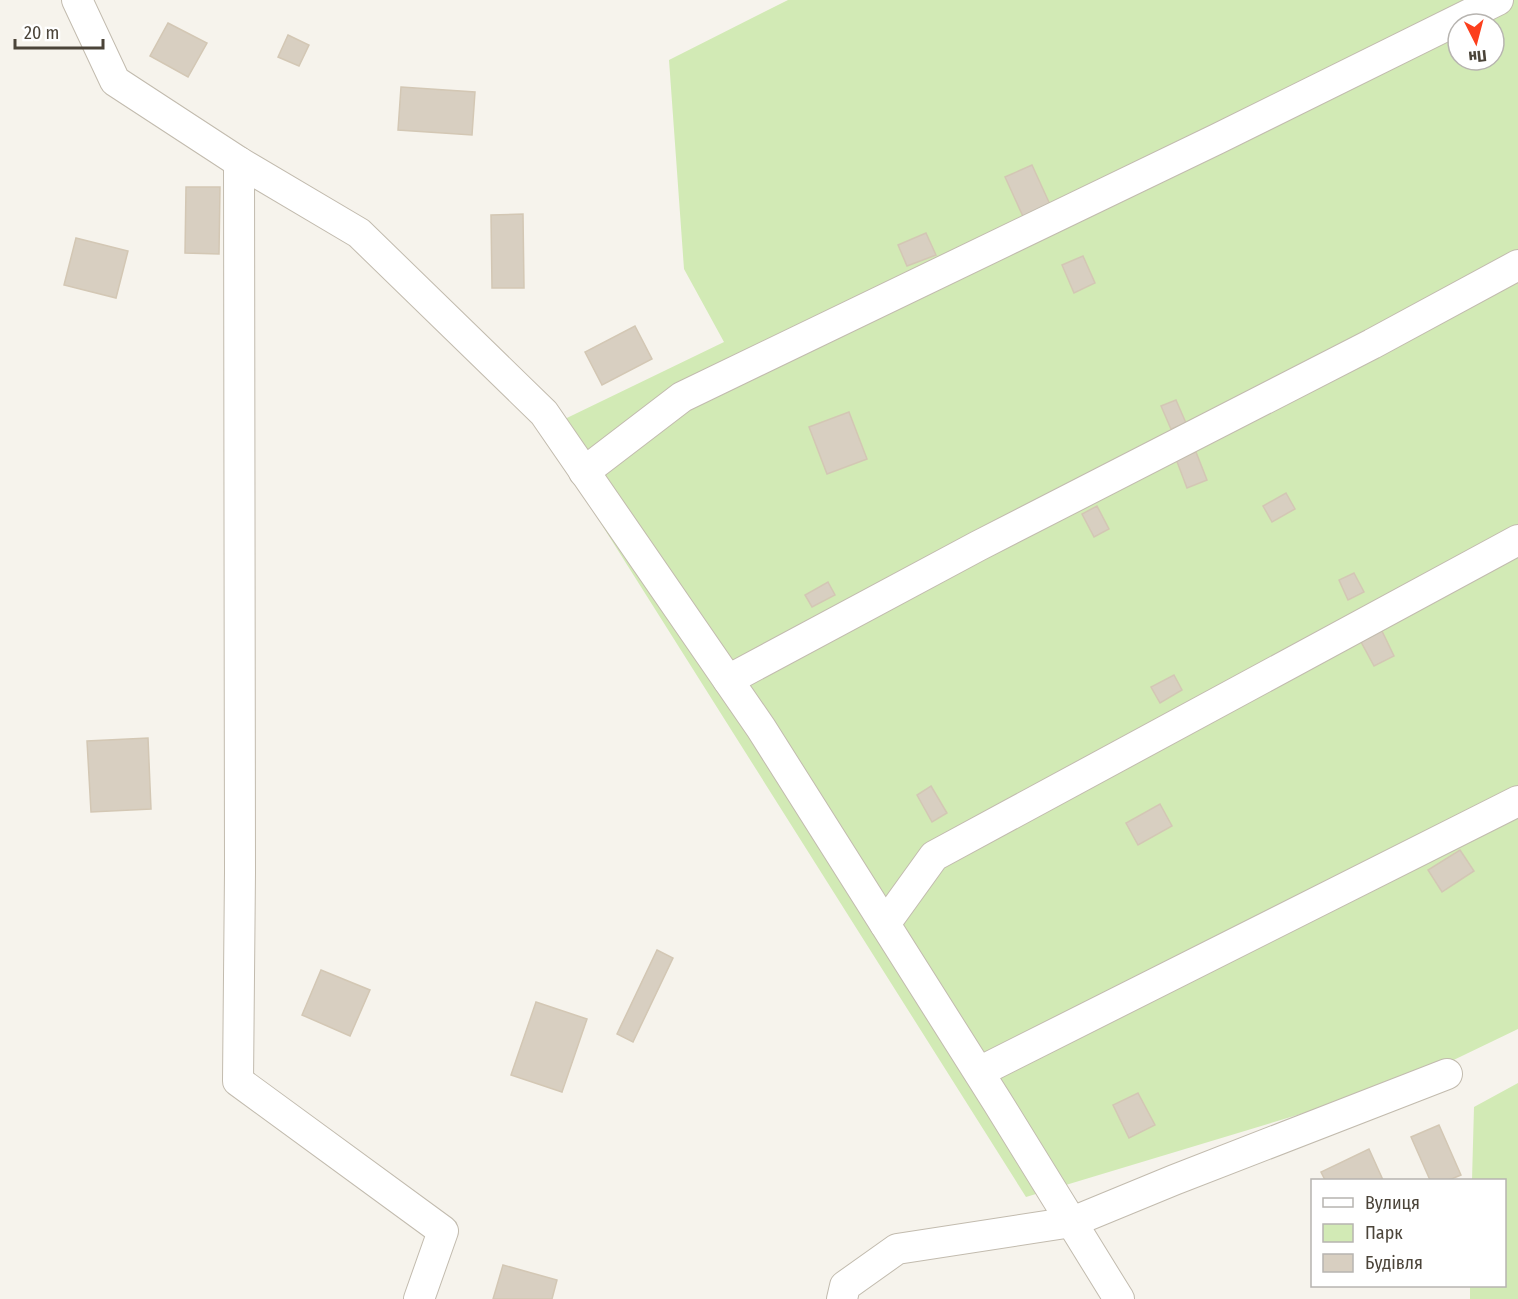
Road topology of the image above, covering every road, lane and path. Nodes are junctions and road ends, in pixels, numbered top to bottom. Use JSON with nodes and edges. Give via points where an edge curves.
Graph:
{"nodes":[{"id":1,"x":62,"y":0,"type":"edge"},
{"id":2,"x":77,"y":0,"type":"edge"},
{"id":3,"x":1498,"y":0,"type":"edge"},
{"id":4,"x":239,"y":162,"type":"junction"},
{"id":5,"x":1518,"y":265,"type":"edge"},
{"id":6,"x":584,"y":472,"type":"junction"},
{"id":7,"x":1518,"y":540,"type":"edge"},
{"id":8,"x":728,"y":680,"type":"junction"},
{"id":9,"x":1518,"y":801,"type":"edge"},
{"id":10,"x":885,"y":924,"type":"junction"},
{"id":11,"x":979,"y":1072,"type":"junction"},
{"id":12,"x":1447,"y":1074,"type":"dead end"},
{"id":13,"x":1071,"y":1222,"type":"junction"},
{"id":14,"x":419,"y":1299,"type":"edge"},
{"id":15,"x":842,"y":1299,"type":"edge"},
{"id":16,"x":1119,"y":1299,"type":"edge"}],
"edges":[{"from":1,"to":2,"type":"street"},
{"from":2,"to":4,"type":"street","via":[[115,81]]},
{"from":3,"to":6,"type":"street","via":[[682,397]]},
{"from":4,"to":6,"type":"street","via":[[359,233],[544,413]]},
{"from":4,"to":14,"type":"street","via":[[238,1081],[443,1231]]},
{"from":5,"to":8,"type":"street"},
{"from":6,"to":8,"type":"street"},
{"from":7,"to":10,"type":"street","via":[[934,856]]},
{"from":8,"to":10,"type":"street"},
{"from":9,"to":11,"type":"street"},
{"from":10,"to":11,"type":"street"},
{"from":11,"to":13,"type":"street"},
{"from":12,"to":13,"type":"street"},
{"from":13,"to":15,"type":"street","via":[[897,1249],[844,1286]]},
{"from":13,"to":16,"type":"street"}]}
